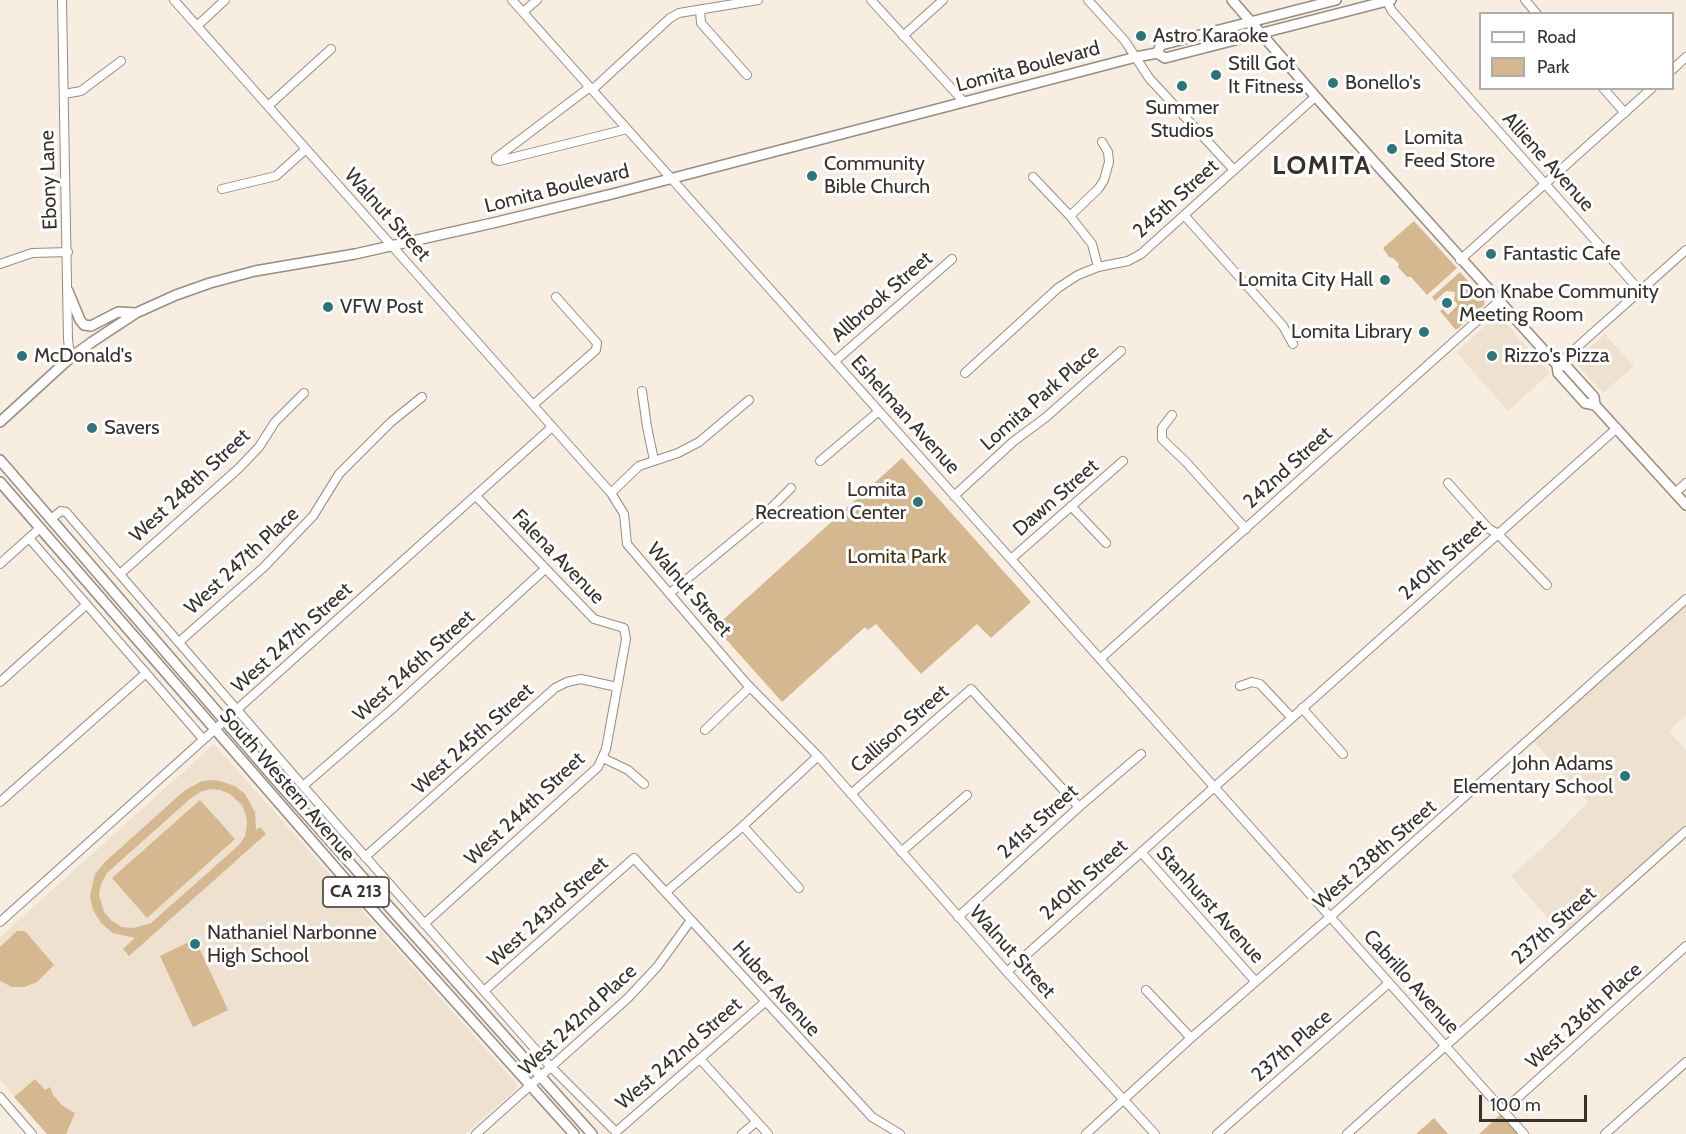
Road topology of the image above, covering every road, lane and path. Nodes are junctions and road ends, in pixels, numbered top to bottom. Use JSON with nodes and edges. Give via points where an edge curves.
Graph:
{"nodes":[{"id":1,"x":62,"y":0,"type":"edge"},
{"id":2,"x":174,"y":0,"type":"edge"},
{"id":3,"x":225,"y":0,"type":"edge"},
{"id":4,"x":512,"y":0,"type":"edge"},
{"id":5,"x":537,"y":0,"type":"edge"},
{"id":6,"x":758,"y":0,"type":"edge"},
{"id":7,"x":871,"y":0,"type":"edge"},
{"id":8,"x":944,"y":0,"type":"edge"},
{"id":9,"x":1088,"y":0,"type":"edge"},
{"id":10,"x":1232,"y":0,"type":"edge"},
{"id":11,"x":1336,"y":0,"type":"edge"},
{"id":12,"x":1388,"y":0,"type":"edge"},
{"id":13,"x":1525,"y":0,"type":"edge"},
{"id":14,"x":700,"y":10,"type":"junction"},
{"id":15,"x":523,"y":12,"type":"junction"},
{"id":16,"x":1535,"y":12,"type":"edge"},
{"id":17,"x":1251,"y":21,"type":"junction"},
{"id":18,"x":197,"y":26,"type":"junction"},
{"id":19,"x":1261,"y":33,"type":"junction"},
{"id":20,"x":903,"y":36,"type":"junction"},
{"id":21,"x":331,"y":50,"type":"dead end"},
{"id":22,"x":1157,"y":53,"type":"junction"},
{"id":23,"x":1136,"y":57,"type":"junction"},
{"id":24,"x":1686,"y":57,"type":"edge"},
{"id":25,"x":121,"y":61,"type":"dead end"},
{"id":26,"x":1674,"y":68,"type":"edge"},
{"id":27,"x":747,"y":75,"type":"dead end"},
{"id":28,"x":591,"y":89,"type":"junction"},
{"id":29,"x":1605,"y":90,"type":"edge"},
{"id":30,"x":1650,"y":90,"type":"edge"},
{"id":31,"x":64,"y":94,"type":"junction"},
{"id":32,"x":1315,"y":97,"type":"junction"},
{"id":33,"x":964,"y":102,"type":"junction"},
{"id":34,"x":268,"y":106,"type":"junction"},
{"id":35,"x":1625,"y":113,"type":"junction"},
{"id":36,"x":627,"y":129,"type":"junction"},
{"id":37,"x":1102,"y":142,"type":"dead end"},
{"id":38,"x":306,"y":149,"type":"junction"},
{"id":39,"x":1234,"y":170,"type":"junction"},
{"id":40,"x":1033,"y":177,"type":"dead end"},
{"id":41,"x":671,"y":178,"type":"junction"},
{"id":42,"x":1544,"y":183,"type":"junction"},
{"id":43,"x":222,"y":189,"type":"dead end"},
{"id":44,"x":1184,"y":214,"type":"junction"},
{"id":45,"x":1070,"y":216,"type":"junction"},
{"id":46,"x":392,"y":245,"type":"junction"},
{"id":47,"x":1686,"y":250,"type":"edge"},
{"id":48,"x":68,"y":252,"type":"junction"},
{"id":49,"x":952,"y":259,"type":"dead end"},
{"id":50,"x":1460,"y":260,"type":"junction"},
{"id":51,"x":0,"y":264,"type":"edge"},
{"id":52,"x":1098,"y":267,"type":"junction"},
{"id":53,"x":68,"y":291,"type":"junction"},
{"id":54,"x":1640,"y":291,"type":"junction"},
{"id":55,"x":556,"y":297,"type":"dead end"},
{"id":56,"x":1498,"y":302,"type":"junction"},
{"id":57,"x":136,"y":313,"type":"junction"},
{"id":58,"x":1293,"y":344,"type":"dead end"},
{"id":59,"x":1120,"y":351,"type":"dead end"},
{"id":60,"x":70,"y":358,"type":"junction"},
{"id":61,"x":835,"y":361,"type":"junction"},
{"id":62,"x":1557,"y":365,"type":"junction"},
{"id":63,"x":965,"y":373,"type":"dead end"},
{"id":64,"x":642,"y":391,"type":"dead end"},
{"id":65,"x":304,"y":393,"type":"dead end"},
{"id":66,"x":422,"y":397,"type":"dead end"},
{"id":67,"x":749,"y":400,"type":"dead end"},
{"id":68,"x":533,"y":405,"type":"junction"},
{"id":69,"x":879,"y":411,"type":"junction"},
{"id":70,"x":1172,"y":415,"type":"dead end"},
{"id":71,"x":0,"y":422,"type":"edge"},
{"id":72,"x":552,"y":427,"type":"junction"},
{"id":73,"x":1617,"y":428,"type":"junction"},
{"id":74,"x":0,"y":460,"type":"edge"},
{"id":75,"x":654,"y":460,"type":"junction"},
{"id":76,"x":820,"y":461,"type":"dead end"},
{"id":77,"x":1122,"y":461,"type":"dead end"},
{"id":78,"x":0,"y":482,"type":"edge"},
{"id":79,"x":1448,"y":483,"type":"dead end"},
{"id":80,"x":1686,"y":483,"type":"edge"},
{"id":81,"x":791,"y":488,"type":"dead end"},
{"id":82,"x":611,"y":493,"type":"junction"},
{"id":83,"x":1675,"y":493,"type":"junction"},
{"id":84,"x":476,"y":496,"type":"junction"},
{"id":85,"x":954,"y":496,"type":"junction"},
{"id":86,"x":1686,"y":505,"type":"edge"},
{"id":87,"x":1071,"y":506,"type":"junction"},
{"id":88,"x":51,"y":519,"type":"junction"},
{"id":89,"x":40,"y":528,"type":"junction"},
{"id":90,"x":1245,"y":529,"type":"junction"},
{"id":91,"x":1497,"y":533,"type":"junction"},
{"id":92,"x":28,"y":538,"type":"junction"},
{"id":93,"x":1106,"y":543,"type":"dead end"},
{"id":94,"x":1011,"y":559,"type":"junction"},
{"id":95,"x":0,"y":564,"type":"edge"},
{"id":96,"x":545,"y":568,"type":"junction"},
{"id":97,"x":120,"y":574,"type":"junction"},
{"id":98,"x":1546,"y":585,"type":"dead end"},
{"id":99,"x":670,"y":592,"type":"junction"},
{"id":100,"x":1686,"y":599,"type":"edge"},
{"id":101,"x":87,"y":605,"type":"junction"},
{"id":102,"x":624,"y":628,"type":"joint"},
{"id":103,"x":178,"y":642,"type":"junction"},
{"id":104,"x":1100,"y":659,"type":"junction"},
{"id":105,"x":146,"y":673,"type":"junction"},
{"id":106,"x":0,"y":682,"type":"edge"},
{"id":107,"x":1240,"y":686,"type":"dead end"},
{"id":108,"x":617,"y":687,"type":"junction"},
{"id":109,"x":750,"y":687,"type":"junction"},
{"id":110,"x":1302,"y":708,"type":"junction"},
{"id":111,"x":237,"y":709,"type":"junction"},
{"id":112,"x":1292,"y":718,"type":"junction"},
{"id":113,"x":225,"y":720,"type":"junction"},
{"id":114,"x":214,"y":729,"type":"junction"},
{"id":115,"x":705,"y":730,"type":"dead end"},
{"id":116,"x":203,"y":739,"type":"junction"},
{"id":117,"x":1141,"y":754,"type":"dead end"},
{"id":118,"x":1343,"y":754,"type":"dead end"},
{"id":119,"x":818,"y":756,"type":"junction"},
{"id":120,"x":603,"y":758,"type":"junction"},
{"id":121,"x":644,"y":784,"type":"dead end"},
{"id":122,"x":303,"y":786,"type":"junction"},
{"id":123,"x":1215,"y":788,"type":"junction"},
{"id":124,"x":851,"y":794,"type":"junction"},
{"id":125,"x":967,"y":795,"type":"dead end"},
{"id":126,"x":0,"y":802,"type":"edge"},
{"id":127,"x":1079,"y":807,"type":"junction"},
{"id":128,"x":744,"y":826,"type":"junction"},
{"id":129,"x":1686,"y":831,"type":"edge"},
{"id":130,"x":901,"y":852,"type":"junction"},
{"id":131,"x":1141,"y":852,"type":"junction"},
{"id":132,"x":1273,"y":853,"type":"joint"},
{"id":133,"x":365,"y":857,"type":"junction"},
{"id":134,"x":634,"y":858,"type":"joint"},
{"id":135,"x":799,"y":888,"type":"dead end"},
{"id":136,"x":666,"y":892,"type":"junction"},
{"id":137,"x":958,"y":917,"type":"junction"},
{"id":138,"x":1330,"y":917,"type":"junction"},
{"id":139,"x":691,"y":920,"type":"junction"},
{"id":140,"x":0,"y":922,"type":"edge"},
{"id":141,"x":424,"y":924,"type":"junction"},
{"id":142,"x":1686,"y":946,"type":"edge"},
{"id":143,"x":1008,"y":973,"type":"junction"},
{"id":144,"x":1255,"y":981,"type":"junction"},
{"id":145,"x":1389,"y":983,"type":"junction"},
{"id":146,"x":484,"y":990,"type":"junction"},
{"id":147,"x":1146,"y":990,"type":"dead end"},
{"id":148,"x":765,"y":1002,"type":"junction"},
{"id":149,"x":1191,"y":1038,"type":"junction"},
{"id":150,"x":1445,"y":1046,"type":"junction"},
{"id":151,"x":700,"y":1059,"type":"junction"},
{"id":152,"x":1686,"y":1062,"type":"edge"},
{"id":153,"x":550,"y":1066,"type":"junction"},
{"id":154,"x":541,"y":1077,"type":"junction"},
{"id":155,"x":530,"y":1087,"type":"junction"},
{"id":156,"x":0,"y":1097,"type":"edge"},
{"id":157,"x":1124,"y":1099,"type":"junction"},
{"id":158,"x":1503,"y":1111,"type":"junction"},
{"id":159,"x":756,"y":1122,"type":"junction"},
{"id":160,"x":616,"y":1132,"type":"joint"},
{"id":161,"x":32,"y":1134,"type":"edge"},
{"id":162,"x":476,"y":1134,"type":"edge"},
{"id":163,"x":574,"y":1134,"type":"edge"},
{"id":164,"x":592,"y":1134,"type":"edge"},
{"id":165,"x":742,"y":1134,"type":"edge"},
{"id":166,"x":768,"y":1134,"type":"edge"},
{"id":167,"x":900,"y":1134,"type":"edge"},
{"id":168,"x":1086,"y":1134,"type":"edge"},
{"id":169,"x":1155,"y":1134,"type":"edge"},
{"id":170,"x":1217,"y":1134,"type":"edge"},
{"id":171,"x":1347,"y":1134,"type":"edge"},
{"id":172,"x":1524,"y":1134,"type":"edge"},
{"id":173,"x":1605,"y":1134,"type":"edge"}],
"edges":[{"from":1,"to":31,"type":"street","name":"Ebony Lane"},
{"from":2,"to":18,"type":"street","name":"Walnut Street"},
{"from":3,"to":18,"type":"street"},
{"from":4,"to":15,"type":"street","name":"Eshelman Avenue"},
{"from":5,"to":15,"type":"street"},
{"from":6,"to":14,"type":"street"},
{"from":7,"to":20,"type":"street"},
{"from":8,"to":20,"type":"street"},
{"from":9,"to":23,"type":"street"},
{"from":10,"to":17,"type":"main road"},
{"from":11,"to":17,"type":"main road","name":"Lomita Boulevard"},
{"from":12,"to":19,"type":"main road","name":"Lomita Boulevard"},
{"from":12,"to":42,"type":"street","name":"Alliene Avenue","via":[[1392,11]]},
{"from":13,"to":16,"type":"street"},
{"from":14,"to":27,"type":"street","via":[[701,23]]},
{"from":14,"to":28,"type":"street","via":[[670,18]]},
{"from":15,"to":28,"type":"street","name":"Eshelman Avenue"},
{"from":17,"to":19,"type":"main road"},
{"from":17,"to":22,"type":"main road","name":"Lomita Boulevard","via":[[1161,45]]},
{"from":18,"to":34,"type":"street","name":"Walnut Street"},
{"from":19,"to":22,"type":"main road","name":"Lomita Boulevard","via":[[1165,58]]},
{"from":19,"to":32,"type":"main road"},
{"from":20,"to":33,"type":"street"},
{"from":21,"to":34,"type":"street"},
{"from":22,"to":23,"type":"main road","name":"Lomita Boulevard"},
{"from":23,"to":33,"type":"main road","name":"Lomita Boulevard"},
{"from":23,"to":39,"type":"street","via":[[1149,78]]},
{"from":24,"to":26,"type":"street"},
{"from":25,"to":31,"type":"street","via":[[81,91]]},
{"from":28,"to":36,"type":"street","name":"Eshelman Avenue"},
{"from":28,"to":36,"type":"street","via":[[496,160]]},
{"from":29,"to":35,"type":"street"},
{"from":30,"to":35,"type":"street"},
{"from":31,"to":48,"type":"street","name":"Ebony Lane"},
{"from":32,"to":39,"type":"street","name":"245th Street"},
{"from":32,"to":50,"type":"main road"},
{"from":33,"to":41,"type":"main road","name":"Lomita Boulevard"},
{"from":34,"to":38,"type":"street","name":"Walnut Street"},
{"from":35,"to":42,"type":"street"},
{"from":36,"to":41,"type":"street","name":"Eshelman Avenue"},
{"from":37,"to":45,"type":"street","via":[[1109,162],[1104,180]]},
{"from":38,"to":43,"type":"street","via":[[276,176]]},
{"from":38,"to":46,"type":"street","name":"Walnut Street"},
{"from":39,"to":44,"type":"street","name":"245th Street"},
{"from":40,"to":45,"type":"street"},
{"from":41,"to":46,"type":"main road","name":"Lomita Boulevard"},
{"from":41,"to":61,"type":"street","name":"Eshelman Avenue"},
{"from":42,"to":50,"type":"street"},
{"from":42,"to":54,"type":"street","name":"Alliene Avenue"},
{"from":44,"to":52,"type":"street","name":"245th Street","via":[[1141,254]]},
{"from":44,"to":58,"type":"street","via":[[1284,326]]},
{"from":45,"to":52,"type":"street","via":[[1092,244]]},
{"from":46,"to":57,"type":"main road","name":"Lomita Boulevard","via":[[255,271],[176,295]]},
{"from":46,"to":68,"type":"street","name":"Walnut Street"},
{"from":47,"to":54,"type":"street"},
{"from":48,"to":51,"type":"street","via":[[32,253]]},
{"from":48,"to":53,"type":"street","name":"Ebony Lane"},
{"from":49,"to":61,"type":"street","name":"Allbrook Street"},
{"from":50,"to":56,"type":"main road"},
{"from":52,"to":63,"type":"street","name":"245th Street","via":[[1058,288]]},
{"from":53,"to":57,"type":"main road","via":[[84,325],[92,326],[118,312]]},
{"from":53,"to":60,"type":"street","name":"Ebony Lane"},
{"from":54,"to":62,"type":"street"},
{"from":55,"to":68,"type":"street","via":[[597,343],[596,350]]},
{"from":56,"to":62,"type":"main road"},
{"from":56,"to":90,"type":"street","name":"242nd Street"},
{"from":57,"to":60,"type":"main road","name":"Lomita Boulevard"},
{"from":59,"to":85,"type":"street","name":"Lomita Park Place"},
{"from":60,"to":71,"type":"main road","name":"Lomita Boulevard"},
{"from":61,"to":69,"type":"street","name":"Eshelman Avenue"},
{"from":62,"to":73,"type":"main road","via":[[1566,366]]},
{"from":64,"to":75,"type":"street"},
{"from":65,"to":97,"type":"street","name":"West 248th Street","via":[[238,468]]},
{"from":66,"to":103,"type":"street","name":"West 247th Place","via":[[390,422],[339,474],[313,516],[264,567]]},
{"from":67,"to":75,"type":"street","via":[[699,442]]},
{"from":68,"to":72,"type":"street","name":"Walnut Street"},
{"from":69,"to":76,"type":"street"},
{"from":69,"to":85,"type":"street","name":"Eshelman Avenue"},
{"from":70,"to":90,"type":"street","via":[[1162,428],[1162,439]]},
{"from":72,"to":82,"type":"street","name":"Walnut Street"},
{"from":72,"to":84,"type":"street","name":"West 247th Street"},
{"from":73,"to":83,"type":"main road"},
{"from":73,"to":91,"type":"street","name":"240th Street"},
{"from":74,"to":88,"type":"main road","name":"South Western Avenue","number":"CA 213"},
{"from":75,"to":82,"type":"street","via":[[639,466]]},
{"from":77,"to":87,"type":"street","name":"Dawn Street"},
{"from":78,"to":89,"type":"main road","name":"South Western Avenue","number":"CA 213"},
{"from":79,"to":91,"type":"street"},
{"from":80,"to":83,"type":"street"},
{"from":81,"to":99,"type":"street","via":[[762,517]]},
{"from":82,"to":99,"type":"street","name":"Walnut Street","via":[[624,514],[627,544]]},
{"from":83,"to":86,"type":"main road"},
{"from":84,"to":96,"type":"street","name":"Falena Avenue"},
{"from":84,"to":111,"type":"street","name":"West 247th Street"},
{"from":85,"to":94,"type":"street","name":"Eshelman Avenue"},
{"from":87,"to":93,"type":"street"},
{"from":87,"to":94,"type":"street","name":"Dawn Street"},
{"from":88,"to":97,"type":"street","name":"South Western Avenue","via":[[61,511],[66,512]]},
{"from":88,"to":113,"type":"main road","name":"South Western Avenue","number":"CA 213"},
{"from":89,"to":92,"type":"street"},
{"from":89,"to":114,"type":"main road","name":"South Western Avenue","number":"CA 213"},
{"from":90,"to":104,"type":"street","name":"242nd Street"},
{"from":91,"to":98,"type":"street"},
{"from":91,"to":110,"type":"street","name":"240th Street"},
{"from":92,"to":95,"type":"street"},
{"from":92,"to":101,"type":"street","name":"South Western Avenue"},
{"from":94,"to":104,"type":"street","name":"Eshelman Avenue"},
{"from":96,"to":102,"type":"street","name":"Falena Avenue","via":[[594,619]]},
{"from":96,"to":122,"type":"street","name":"West 246th Street"},
{"from":97,"to":103,"type":"street","name":"South Western Avenue"},
{"from":99,"to":109,"type":"street","name":"Walnut Street"},
{"from":100,"to":138,"type":"street","name":"West 238th Street"},
{"from":101,"to":105,"type":"street","name":"South Western Avenue"},
{"from":101,"to":106,"type":"street"},
{"from":102,"to":108,"type":"street","name":"West 244th Street","via":[[626,639]]},
{"from":103,"to":111,"type":"street","name":"South Western Avenue"},
{"from":104,"to":123,"type":"street","name":"Eshelman Avenue"},
{"from":105,"to":116,"type":"street","name":"South Western Avenue"},
{"from":105,"to":126,"type":"street"},
{"from":107,"to":112,"type":"street","via":[[1260,684]]},
{"from":108,"to":120,"type":"street","name":"West 244th Street"},
{"from":108,"to":133,"type":"street","name":"West 245th Street","via":[[581,679],[555,688]]},
{"from":109,"to":115,"type":"street"},
{"from":109,"to":119,"type":"street","name":"Walnut Street"},
{"from":110,"to":112,"type":"street","name":"240th Street"},
{"from":110,"to":118,"type":"street"},
{"from":111,"to":113,"type":"street","name":"West 247th Street"},
{"from":111,"to":122,"type":"street","name":"South Western Avenue"},
{"from":112,"to":123,"type":"street","name":"240th Street"},
{"from":113,"to":114,"type":"street","name":"West 247th Street"},
{"from":113,"to":154,"type":"main road","name":"South Western Avenue","number":"CA 213"},
{"from":114,"to":116,"type":"street","name":"West 247th Street"},
{"from":114,"to":155,"type":"main road","name":"South Western Avenue","number":"CA 213"},
{"from":116,"to":140,"type":"street","name":"West 247th Street"},
{"from":117,"to":127,"type":"street","name":"241st Street"},
{"from":119,"to":124,"type":"street","name":"Walnut Street"},
{"from":119,"to":128,"type":"street"},
{"from":120,"to":121,"type":"street","via":[[628,770]]},
{"from":120,"to":141,"type":"street","name":"West 244th Street","via":[[591,775]]},
{"from":122,"to":133,"type":"street","name":"South Western Avenue"},
{"from":123,"to":131,"type":"street","name":"240th Street"},
{"from":123,"to":132,"type":"street","name":"Eshelman Avenue"},
{"from":124,"to":127,"type":"street","name":"Callison Street","via":[[970,689]]},
{"from":124,"to":130,"type":"street","name":"Walnut Street"},
{"from":125,"to":130,"type":"street"},
{"from":127,"to":137,"type":"street","name":"241st Street"},
{"from":128,"to":135,"type":"street"},
{"from":128,"to":136,"type":"street"},
{"from":129,"to":150,"type":"street","name":"237th Street"},
{"from":130,"to":137,"type":"street","name":"Walnut Street"},
{"from":131,"to":143,"type":"street","name":"240th Street"},
{"from":131,"to":144,"type":"street","name":"Stanhurst Avenue"},
{"from":132,"to":138,"type":"street","name":"Cabrillo Avenue"},
{"from":133,"to":141,"type":"street","name":"South Western Avenue"},
{"from":134,"to":136,"type":"street","name":"Huber Avenue"},
{"from":134,"to":146,"type":"street","name":"West 243rd Street"},
{"from":136,"to":139,"type":"street","name":"Huber Avenue"},
{"from":137,"to":143,"type":"street","name":"Walnut Street"},
{"from":138,"to":144,"type":"street","name":"West 238th Street"},
{"from":138,"to":145,"type":"street","name":"Cabrillo Avenue"},
{"from":139,"to":148,"type":"street","name":"Huber Avenue"},
{"from":139,"to":153,"type":"street","name":"West 242nd Place","via":[[643,982]]},
{"from":141,"to":146,"type":"street","name":"South Western Avenue"},
{"from":142,"to":158,"type":"street","name":"West 236th Place"},
{"from":143,"to":157,"type":"street","name":"Walnut Street"},
{"from":144,"to":149,"type":"street","name":"West 238th Street"},
{"from":145,"to":150,"type":"street","name":"Cabrillo Avenue"},
{"from":145,"to":170,"type":"street","name":"237th Place"},
{"from":146,"to":153,"type":"street","name":"South Western Avenue"},
{"from":147,"to":149,"type":"street"},
{"from":148,"to":151,"type":"street","name":"West 242nd Street"},
{"from":148,"to":167,"type":"street","name":"Huber Avenue","via":[[872,1118]]},
{"from":149,"to":157,"type":"street","name":"West 238th Street"},
{"from":150,"to":158,"type":"street","name":"Cabrillo Avenue"},
{"from":150,"to":171,"type":"street","name":"237th Street"},
{"from":151,"to":159,"type":"street"},
{"from":151,"to":160,"type":"street","name":"West 242nd Street"},
{"from":152,"to":173,"type":"street"},
{"from":153,"to":154,"type":"street","name":"West 242nd Place"},
{"from":153,"to":160,"type":"street","name":"South Western Avenue"},
{"from":154,"to":155,"type":"street","name":"West 242nd Place"},
{"from":154,"to":164,"type":"main road","name":"South Western Avenue","number":"CA 213"},
{"from":155,"to":162,"type":"street","name":"West 242nd Place"},
{"from":155,"to":163,"type":"main road","name":"South Western Avenue","number":"CA 213"},
{"from":156,"to":161,"type":"street"},
{"from":157,"to":168,"type":"street","name":"West 238th Street"},
{"from":157,"to":169,"type":"street","name":"Walnut Street"},
{"from":158,"to":172,"type":"street","name":"Cabrillo Avenue"},
{"from":159,"to":165,"type":"street"},
{"from":159,"to":166,"type":"street"}]}
